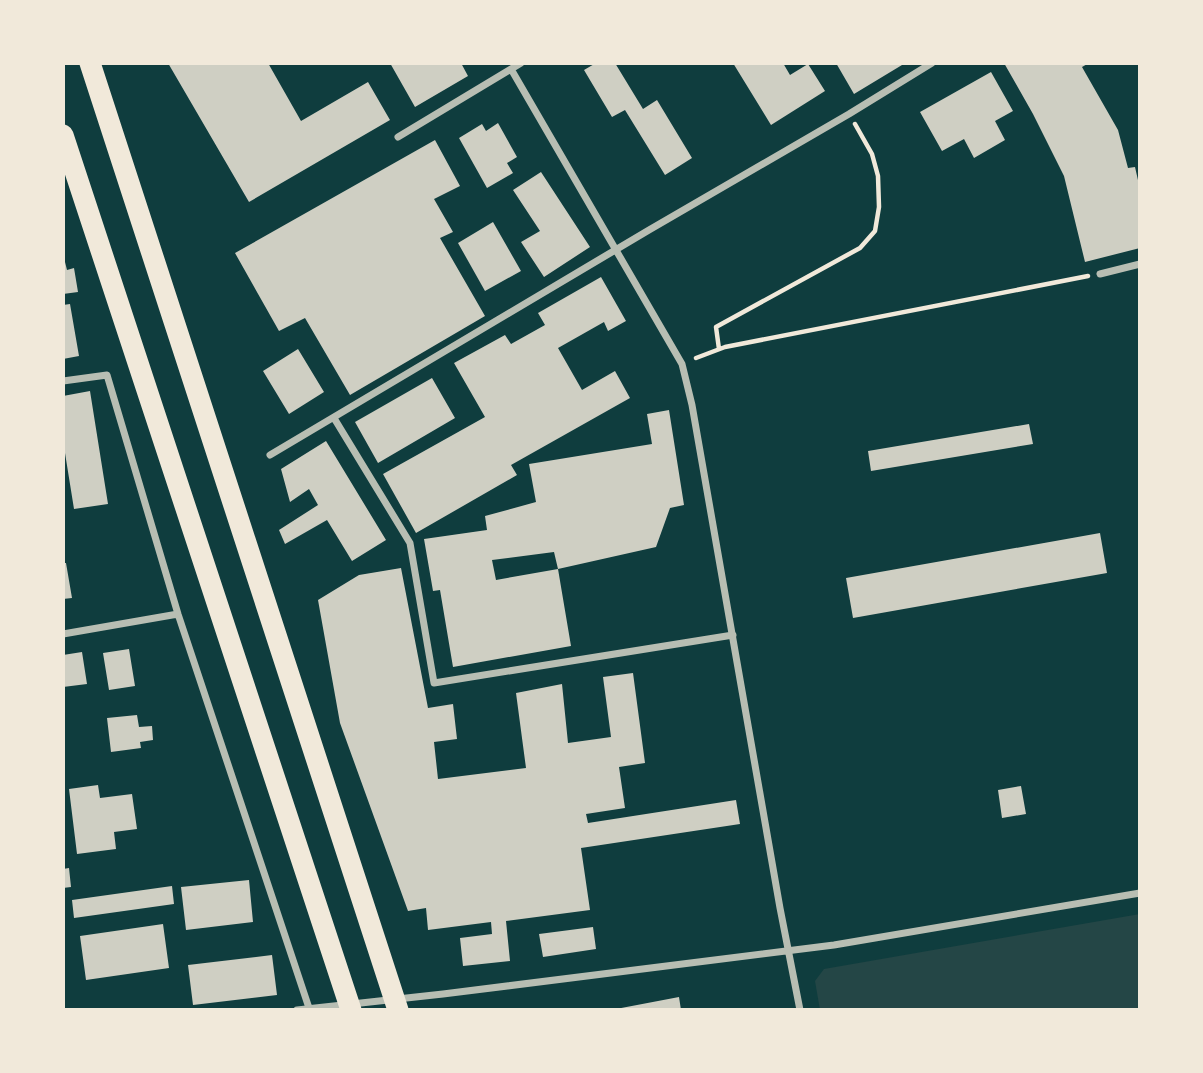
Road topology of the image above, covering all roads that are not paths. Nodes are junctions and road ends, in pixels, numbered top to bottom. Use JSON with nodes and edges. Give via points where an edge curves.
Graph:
{"nodes":[{"id":1,"x":90,"y":63,"type":"edge"},
{"id":2,"x":521,"y":63,"type":"edge"},
{"id":3,"x":932,"y":63,"type":"edge"},
{"id":4,"x":512,"y":69,"type":"junction"},
{"id":5,"x":63,"y":135,"type":"edge"},
{"id":6,"x":398,"y":137,"type":"dead end"},
{"id":7,"x":617,"y":250,"type":"junction"},
{"id":8,"x":1140,"y":264,"type":"edge"},
{"id":9,"x":1100,"y":274,"type":"road end"},
{"id":10,"x":63,"y":381,"type":"edge"},
{"id":11,"x":334,"y":418,"type":"junction"},
{"id":12,"x":270,"y":456,"type":"dead end"},
{"id":13,"x":178,"y":614,"type":"junction"},
{"id":14,"x":63,"y":634,"type":"edge"},
{"id":15,"x":733,"y":635,"type":"junction"},
{"id":16,"x":1140,"y":893,"type":"edge"},
{"id":17,"x":789,"y":950,"type":"junction"},
{"id":18,"x":309,"y":1009,"type":"edge"},
{"id":19,"x":297,"y":1010,"type":"edge"},
{"id":20,"x":351,"y":1010,"type":"edge"},
{"id":21,"x":398,"y":1010,"type":"edge"},
{"id":22,"x":800,"y":1010,"type":"edge"}],
"edges":[{"from":1,"to":21,"type":"highway"},
{"from":2,"to":4,"type":"street"},
{"from":3,"to":7,"type":"street"},
{"from":4,"to":6,"type":"street"},
{"from":4,"to":7,"type":"street"},
{"from":5,"to":20,"type":"highway"},
{"from":7,"to":11,"type":"street"},
{"from":7,"to":15,"type":"street","via":[[682,364]]},
{"from":8,"to":9,"type":"street"},
{"from":10,"to":13,"type":"street","via":[[107,374]]},
{"from":11,"to":12,"type":"street"},
{"from":11,"to":15,"type":"street","via":[[410,544],[434,683]]},
{"from":13,"to":14,"type":"street"},
{"from":13,"to":18,"type":"street"},
{"from":15,"to":17,"type":"street"},
{"from":16,"to":17,"type":"street"},
{"from":17,"to":18,"type":"street"},
{"from":17,"to":22,"type":"street"},
{"from":18,"to":19,"type":"street"}]}
